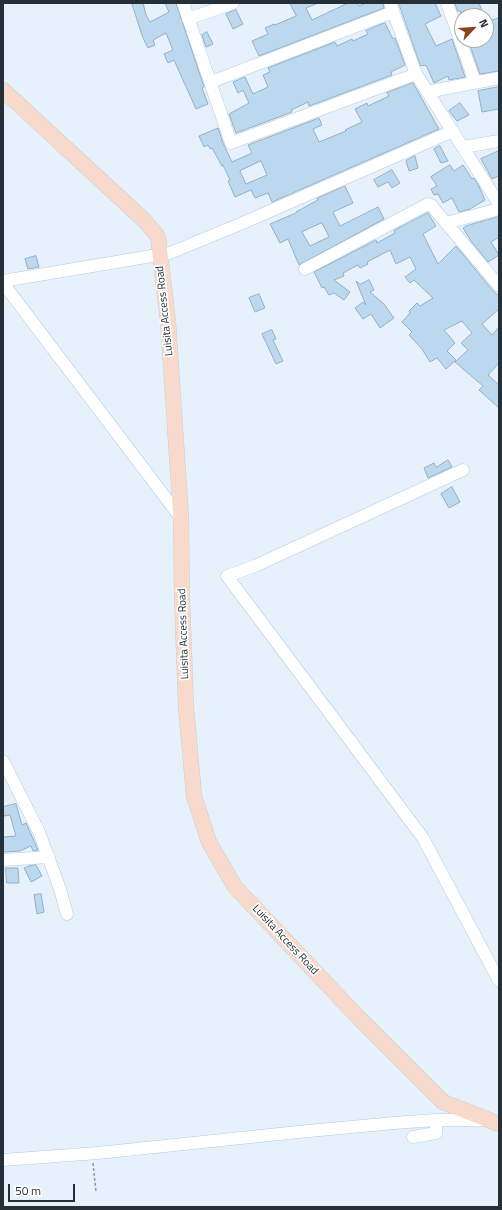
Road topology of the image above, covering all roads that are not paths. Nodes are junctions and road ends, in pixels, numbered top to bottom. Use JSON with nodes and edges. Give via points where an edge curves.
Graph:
{"nodes":[{"id":1,"x":182,"y":3,"type":"edge"},
{"id":2,"x":233,"y":3,"type":"edge"},
{"id":3,"x":447,"y":3,"type":"edge"},
{"id":4,"x":392,"y":7,"type":"edge"},
{"id":5,"x":188,"y":19,"type":"junction"},
{"id":6,"x":416,"y":74,"type":"junction"},
{"id":7,"x":499,"y":78,"type":"edge"},
{"id":8,"x":210,"y":82,"type":"junction"},
{"id":9,"x":475,"y":82,"type":"junction"},
{"id":10,"x":3,"y":90,"type":"edge"},
{"id":11,"x":428,"y":92,"type":"junction"},
{"id":12,"x":452,"y":131,"type":"junction"},
{"id":13,"x":499,"y":141,"type":"edge"},
{"id":14,"x":463,"y":147,"type":"junction"},
{"id":15,"x":499,"y":204,"type":"edge"},
{"id":16,"x":499,"y":208,"type":"edge"},
{"id":17,"x":446,"y":223,"type":"junction"},
{"id":18,"x":159,"y":255,"type":"junction"},
{"id":19,"x":305,"y":269,"type":"dead end"},
{"id":20,"x":3,"y":282,"type":"edge"},
{"id":21,"x":498,"y":283,"type":"edge"},
{"id":22,"x":463,"y":470,"type":"dead end"},
{"id":23,"x":181,"y":518,"type":"junction"},
{"id":24,"x":3,"y":761,"type":"edge"},
{"id":25,"x":49,"y":857,"type":"junction"},
{"id":26,"x":3,"y":860,"type":"edge"},
{"id":27,"x":67,"y":914,"type":"dead end"},
{"id":28,"x":499,"y":981,"type":"edge"},
{"id":29,"x":436,"y":1120,"type":"junction"},
{"id":30,"x":496,"y":1124,"type":"edge"},
{"id":31,"x":413,"y":1137,"type":"dead end"},
{"id":32,"x":3,"y":1160,"type":"edge"}],
"edges":[{"from":1,"to":5,"type":"street"},
{"from":2,"to":5,"type":"street"},
{"from":3,"to":9,"type":"street"},
{"from":4,"to":6,"type":"street"},
{"from":4,"to":8,"type":"street"},
{"from":5,"to":8,"type":"street"},
{"from":6,"to":8,"type":"street","via":[[231,143]]},
{"from":6,"to":11,"type":"street"},
{"from":7,"to":9,"type":"street"},
{"from":9,"to":11,"type":"street"},
{"from":10,"to":18,"type":"main road","name":"Luisita Access Road","via":[[145,221],[158,237]]},
{"from":11,"to":12,"type":"street"},
{"from":12,"to":14,"type":"street"},
{"from":12,"to":18,"type":"street","via":[[245,222],[170,253]]},
{"from":13,"to":14,"type":"street"},
{"from":14,"to":15,"type":"street"},
{"from":16,"to":17,"type":"street"},
{"from":17,"to":19,"type":"street","via":[[428,204]]},
{"from":17,"to":21,"type":"street"},
{"from":18,"to":20,"type":"street"},
{"from":18,"to":23,"type":"main road","name":"Luisita Access Road","via":[[168,321]]},
{"from":20,"to":23,"type":"street"},
{"from":22,"to":28,"type":"street","via":[[256,566],[227,576],[423,838]]},
{"from":23,"to":30,"type":"main road","name":"Luisita Access Road","via":[[187,714],[194,796],[209,842],[236,887],[358,1018],[443,1102]]},
{"from":24,"to":25,"type":"street"},
{"from":25,"to":26,"type":"street"},
{"from":25,"to":27,"type":"street"},
{"from":29,"to":30,"type":"street","via":[[473,1119]]},
{"from":29,"to":31,"type":"street","via":[[436,1133]]},
{"from":29,"to":32,"type":"street","via":[[90,1154]]}]}
